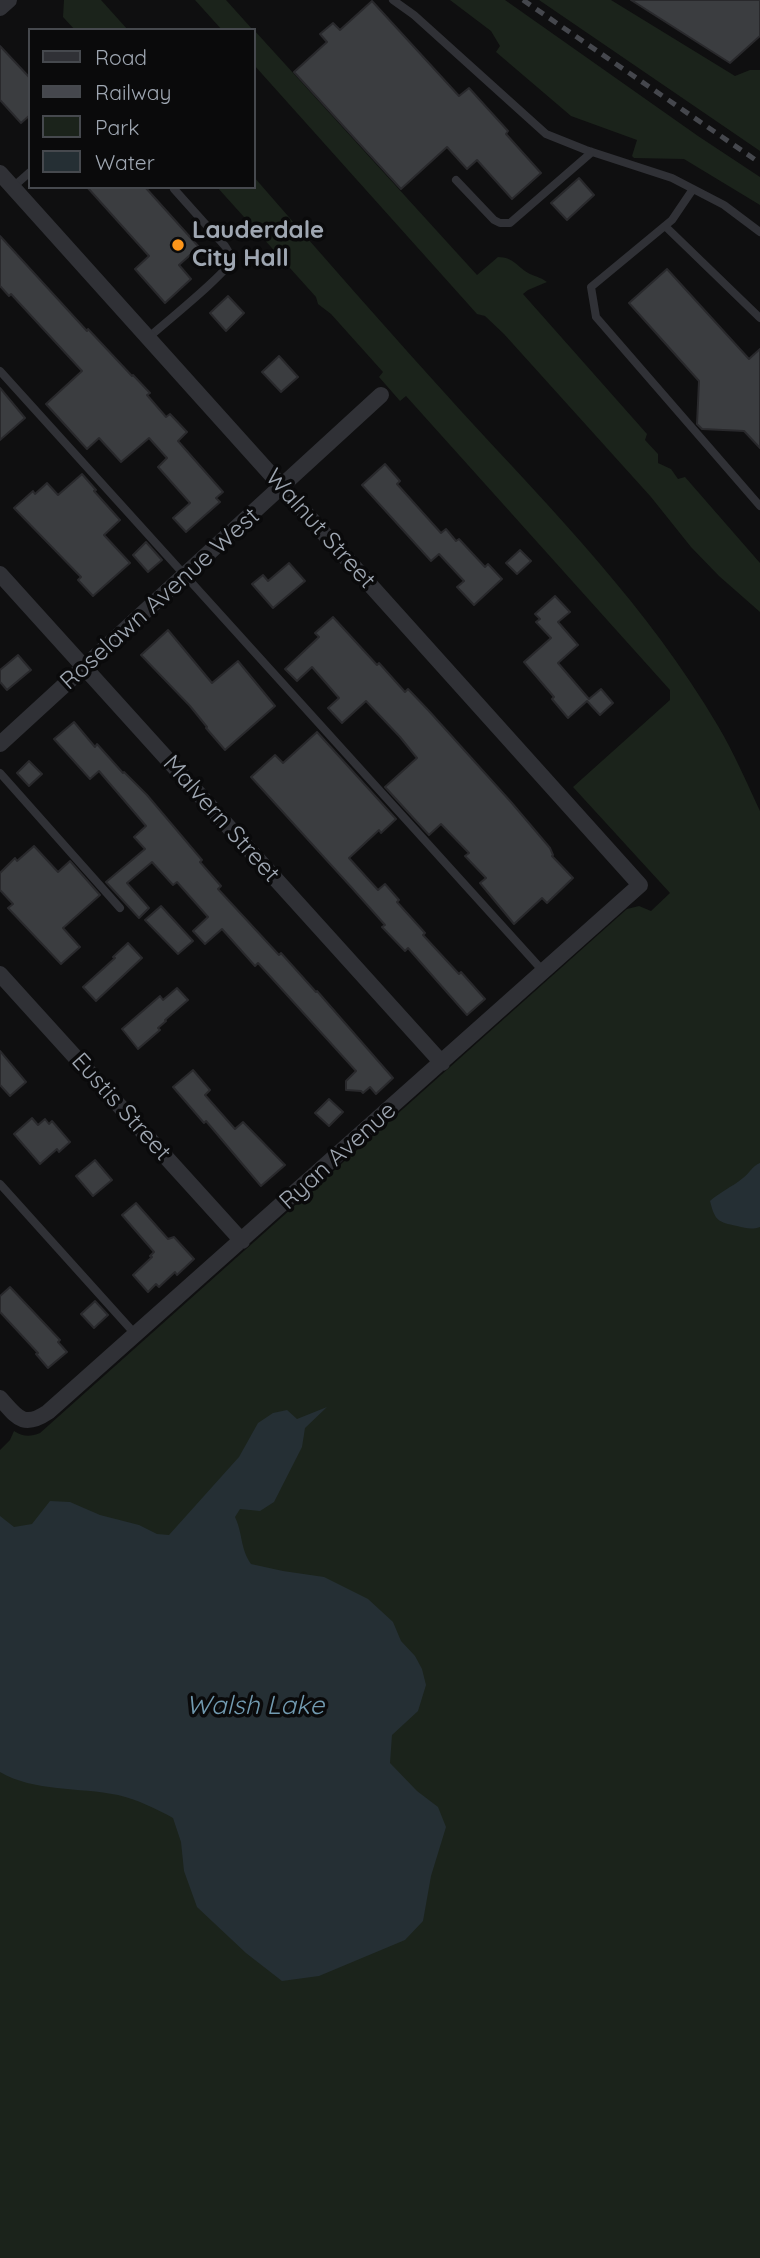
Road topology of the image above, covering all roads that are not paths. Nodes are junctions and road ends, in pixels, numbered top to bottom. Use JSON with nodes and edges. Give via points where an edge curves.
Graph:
{"nodes":[{"id":1,"x":9,"y":0,"type":"edge"},
{"id":2,"x":393,"y":0,"type":"edge"},
{"id":3,"x":0,"y":8,"type":"edge"},
{"id":4,"x":592,"y":152,"type":"junction"},
{"id":5,"x":0,"y":173,"type":"edge"},
{"id":6,"x":28,"y":174,"type":"edge"},
{"id":7,"x":456,"y":180,"type":"dead end"},
{"id":8,"x":13,"y":187,"type":"junction"},
{"id":9,"x":174,"y":189,"type":"edge"},
{"id":10,"x":693,"y":189,"type":"junction"},
{"id":11,"x":664,"y":226,"type":"junction"},
{"id":12,"x":760,"y":232,"type":"edge"},
{"id":13,"x":760,"y":317,"type":"edge"},
{"id":14,"x":148,"y":338,"type":"junction"},
{"id":15,"x":0,"y":371,"type":"edge"},
{"id":16,"x":382,"y":395,"type":"dead end"},
{"id":17,"x":282,"y":487,"type":"junction"},
{"id":18,"x":760,"y":506,"type":"edge"},
{"id":19,"x":0,"y":574,"type":"edge"},
{"id":20,"x":186,"y":575,"type":"junction"},
{"id":21,"x":84,"y":668,"type":"junction"},
{"id":22,"x":0,"y":744,"type":"edge"},
{"id":23,"x":0,"y":773,"type":"edge"},
{"id":24,"x":640,"y":885,"type":"joint"},
{"id":25,"x":120,"y":908,"type":"dead end"},
{"id":26,"x":544,"y":971,"type":"junction"},
{"id":27,"x":0,"y":974,"type":"edge"},
{"id":28,"x":442,"y":1063,"type":"junction"},
{"id":29,"x":0,"y":1184,"type":"edge"},
{"id":30,"x":242,"y":1241,"type":"junction"},
{"id":31,"x":136,"y":1335,"type":"junction"},
{"id":32,"x":0,"y":1398,"type":"edge"}],
"edges":[{"from":1,"to":3,"type":"street"},
{"from":2,"to":4,"type":"lane","via":[[546,134]]},
{"from":4,"to":7,"type":"lane","via":[[510,223],[494,220]]},
{"from":4,"to":10,"type":"lane"},
{"from":5,"to":8,"type":"street","name":"Walnut Street"},
{"from":6,"to":8,"type":"lane"},
{"from":8,"to":14,"type":"street","name":"Walnut Street"},
{"from":9,"to":14,"type":"lane","via":[[225,246],[230,262]]},
{"from":10,"to":11,"type":"lane"},
{"from":10,"to":12,"type":"lane"},
{"from":11,"to":13,"type":"lane"},
{"from":11,"to":18,"type":"lane","via":[[591,287],[596,317]]},
{"from":14,"to":17,"type":"street","name":"Walnut Street"},
{"from":15,"to":20,"type":"lane"},
{"from":16,"to":17,"type":"street","name":"Roselawn Avenue West"},
{"from":17,"to":20,"type":"street","name":"Roselawn Avenue West"},
{"from":17,"to":24,"type":"street","name":"Walnut Street"},
{"from":19,"to":21,"type":"street","name":"Malvern Street"},
{"from":20,"to":21,"type":"street","name":"Roselawn Avenue West"},
{"from":20,"to":26,"type":"lane"},
{"from":21,"to":22,"type":"street","name":"Roselawn Avenue West"},
{"from":21,"to":28,"type":"street","name":"Malvern Street"},
{"from":23,"to":25,"type":"lane"},
{"from":24,"to":26,"type":"street","name":"Ryan Avenue"},
{"from":26,"to":28,"type":"street","name":"Ryan Avenue"},
{"from":27,"to":30,"type":"street","name":"Eustis Street"},
{"from":28,"to":30,"type":"street","name":"Ryan Avenue"},
{"from":29,"to":31,"type":"lane"},
{"from":30,"to":31,"type":"street","name":"Ryan Avenue"},
{"from":31,"to":32,"type":"street","name":"Ryan Avenue","via":[[32,1421],[17,1417]]}]}
